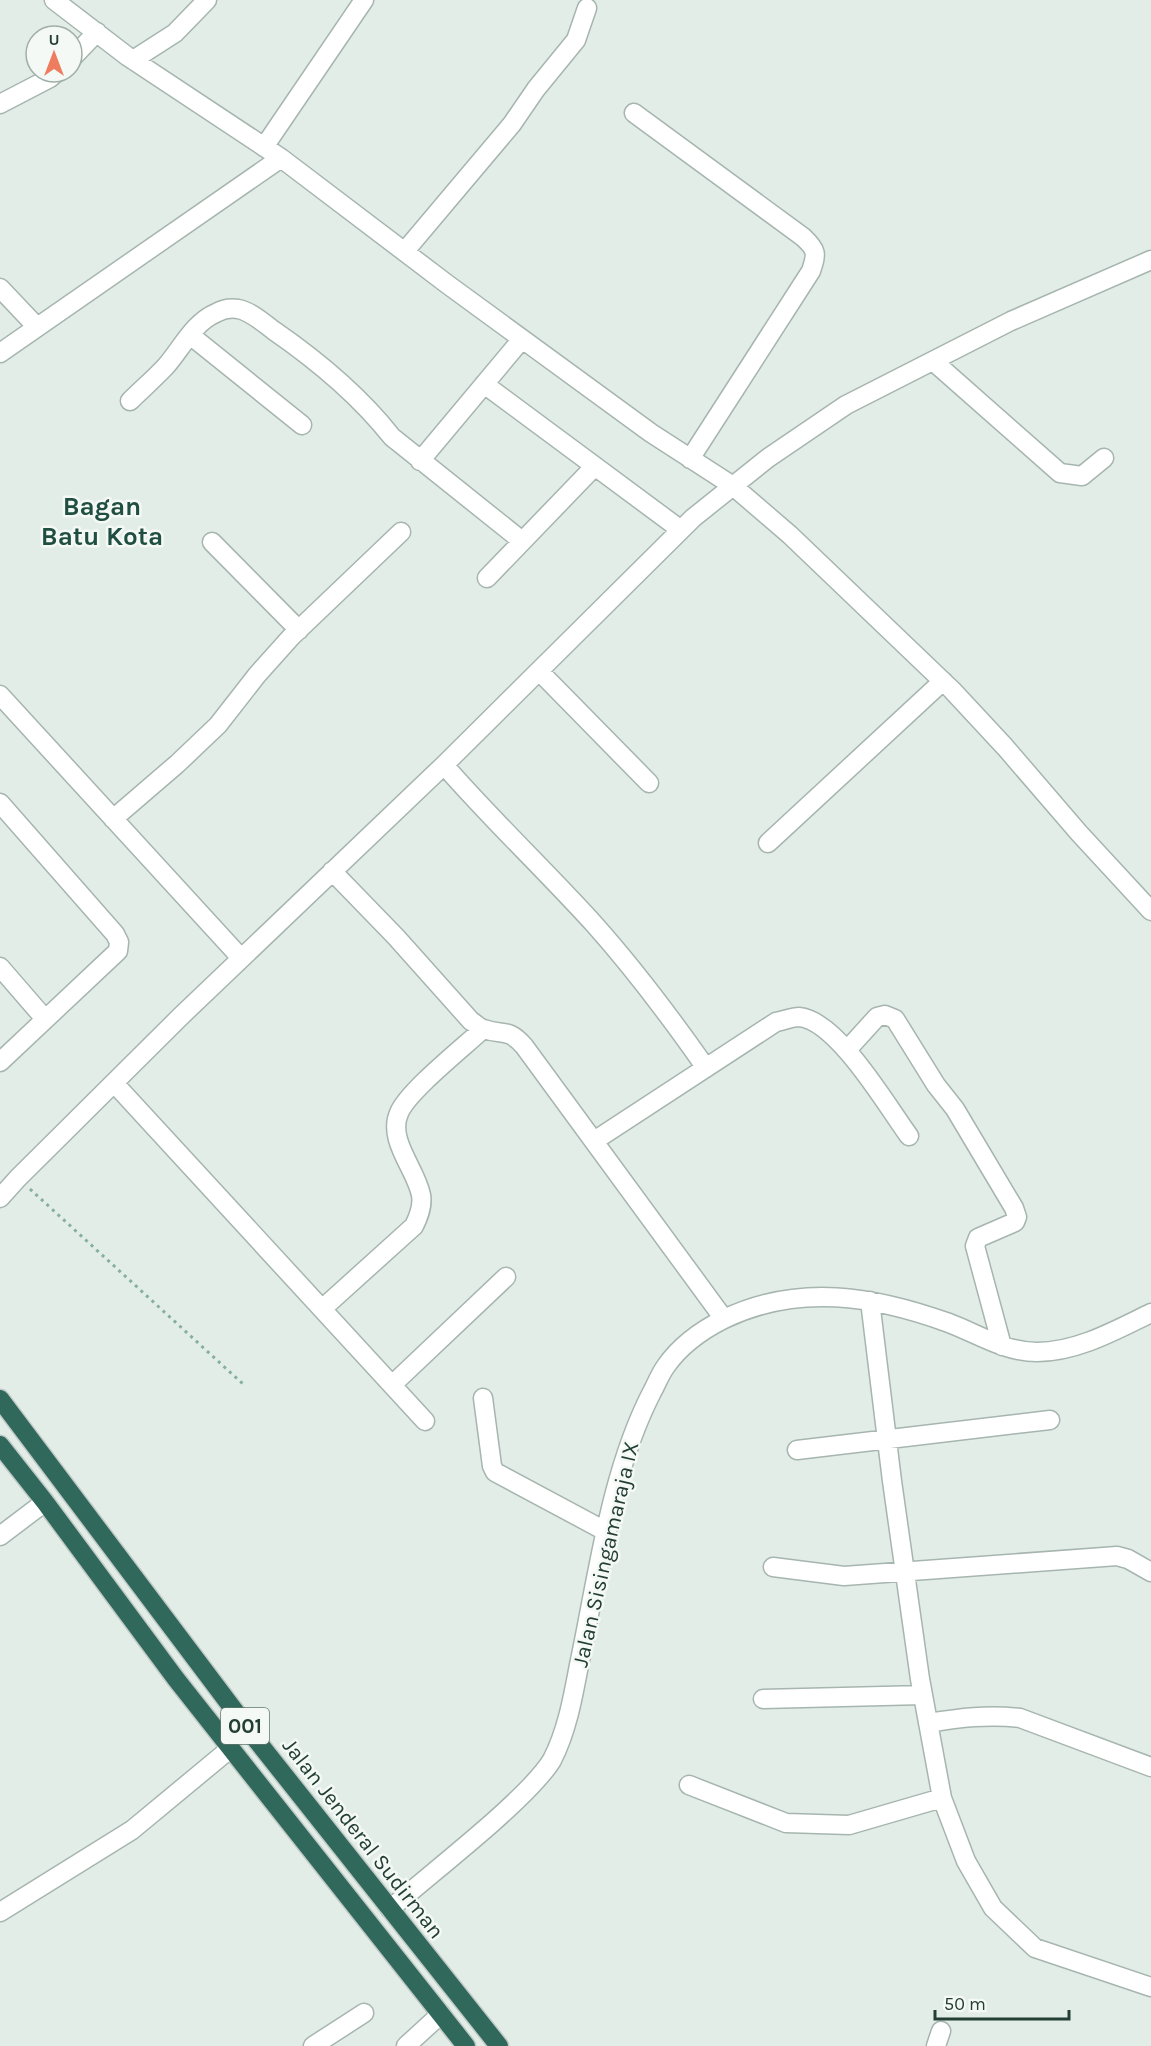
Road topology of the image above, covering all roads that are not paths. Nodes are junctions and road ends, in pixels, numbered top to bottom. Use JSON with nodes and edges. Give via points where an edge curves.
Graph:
{"nodes":[{"id":1,"x":54,"y":0,"type":"edge"},
{"id":2,"x":207,"y":0,"type":"edge"},
{"id":3,"x":364,"y":0,"type":"edge"},
{"id":4,"x":587,"y":8,"type":"dead end"},
{"id":5,"x":97,"y":32,"type":"junction"},
{"id":6,"x":84,"y":46,"type":"edge"},
{"id":7,"x":133,"y":60,"type":"junction"},
{"id":8,"x":38,"y":84,"type":"edge"},
{"id":9,"x":0,"y":104,"type":"edge"},
{"id":10,"x":634,"y":112,"type":"dead end"},
{"id":11,"x":264,"y":147,"type":"junction"},
{"id":12,"x":281,"y":158,"type":"junction"},
{"id":13,"x":405,"y":251,"type":"junction"},
{"id":14,"x":1151,"y":260,"type":"edge"},
{"id":15,"x":0,"y":288,"type":"edge"},
{"id":16,"x":37,"y":327,"type":"junction"},
{"id":17,"x":190,"y":335,"type":"junction"},
{"id":18,"x":522,"y":339,"type":"junction"},
{"id":19,"x":0,"y":353,"type":"edge"},
{"id":20,"x":933,"y":361,"type":"junction"},
{"id":21,"x":484,"y":384,"type":"junction"},
{"id":22,"x":130,"y":401,"type":"dead end"},
{"id":23,"x":302,"y":424,"type":"dead end"},
{"id":24,"x":1104,"y":458,"type":"dead end"},
{"id":25,"x":690,"y":459,"type":"junction"},
{"id":26,"x":420,"y":461,"type":"junction"},
{"id":27,"x":595,"y":466,"type":"junction"},
{"id":28,"x":733,"y":486,"type":"junction"},
{"id":29,"x":681,"y":530,"type":"junction"},
{"id":30,"x":402,"y":532,"type":"dead end"},
{"id":31,"x":522,"y":541,"type":"junction"},
{"id":32,"x":212,"y":542,"type":"dead end"},
{"id":33,"x":487,"y":578,"type":"dead end"},
{"id":34,"x":299,"y":630,"type":"junction"},
{"id":35,"x":539,"y":671,"type":"junction"},
{"id":36,"x":943,"y":681,"type":"junction"},
{"id":37,"x":0,"y":695,"type":"edge"},
{"id":38,"x":444,"y":765,"type":"junction"},
{"id":39,"x":649,"y":783,"type":"dead end"},
{"id":40,"x":0,"y":803,"type":"edge"},
{"id":41,"x":113,"y":819,"type":"junction"},
{"id":42,"x":768,"y":843,"type":"dead end"},
{"id":43,"x":332,"y":871,"type":"junction"},
{"id":44,"x":1151,"y":911,"type":"edge"},
{"id":45,"x":241,"y":958,"type":"junction"},
{"id":46,"x":0,"y":967,"type":"edge"},
{"id":47,"x":45,"y":1019,"type":"junction"},
{"id":48,"x":483,"y":1029,"type":"junction"},
{"id":49,"x":847,"y":1050,"type":"junction"},
{"id":50,"x":0,"y":1062,"type":"edge"},
{"id":51,"x":706,"y":1068,"type":"junction"},
{"id":52,"x":114,"y":1083,"type":"junction"},
{"id":53,"x":909,"y":1136,"type":"dead end"},
{"id":54,"x":594,"y":1141,"type":"junction"},
{"id":55,"x":0,"y":1198,"type":"edge"},
{"id":56,"x":506,"y":1277,"type":"dead end"},
{"id":57,"x":870,"y":1301,"type":"junction"},
{"id":58,"x":322,"y":1309,"type":"junction"},
{"id":59,"x":1151,"y":1313,"type":"edge"},
{"id":60,"x":724,"y":1319,"type":"junction"},
{"id":61,"x":1002,"y":1346,"type":"junction"},
{"id":62,"x":392,"y":1385,"type":"junction"},
{"id":63,"x":483,"y":1398,"type":"dead end"},
{"id":64,"x":0,"y":1399,"type":"edge"},
{"id":65,"x":1050,"y":1420,"type":"dead end"},
{"id":66,"x":425,"y":1421,"type":"dead end"},
{"id":67,"x":887,"y":1438,"type":"junction"},
{"id":68,"x":0,"y":1445,"type":"edge"},
{"id":69,"x":797,"y":1450,"type":"dead end"},
{"id":70,"x":45,"y":1502,"type":"junction"},
{"id":71,"x":607,"y":1532,"type":"junction"},
{"id":72,"x":0,"y":1536,"type":"edge"},
{"id":73,"x":773,"y":1567,"type":"dead end"},
{"id":74,"x":905,"y":1570,"type":"junction"},
{"id":75,"x":1151,"y":1572,"type":"edge"},
{"id":76,"x":923,"y":1695,"type":"junction"},
{"id":77,"x":764,"y":1699,"type":"dead end"},
{"id":78,"x":928,"y":1723,"type":"junction"},
{"id":79,"x":231,"y":1748,"type":"junction"},
{"id":80,"x":1151,"y":1767,"type":"edge"},
{"id":81,"x":689,"y":1785,"type":"dead end"},
{"id":82,"x":942,"y":1798,"type":"junction"},
{"id":83,"x":390,"y":1909,"type":"junction"},
{"id":84,"x":0,"y":1912,"type":"edge"},
{"id":85,"x":1151,"y":1987,"type":"edge"},
{"id":86,"x":364,"y":2013,"type":"dead end"},
{"id":87,"x":441,"y":2014,"type":"junction"},
{"id":88,"x":312,"y":2046,"type":"edge"},
{"id":89,"x":406,"y":2046,"type":"edge"},
{"id":90,"x":466,"y":2046,"type":"edge"},
{"id":91,"x":499,"y":2046,"type":"edge"}],
"edges":[{"from":1,"to":5,"type":"street"},
{"from":2,"to":7,"type":"street","via":[[175,33]]},
{"from":3,"to":11,"type":"street"},
{"from":4,"to":13,"type":"street","via":[[576,40],[512,124]]},
{"from":5,"to":6,"type":"street"},
{"from":5,"to":7,"type":"street"},
{"from":7,"to":11,"type":"street"},
{"from":8,"to":9,"type":"street"},
{"from":10,"to":25,"type":"street","via":[[803,237],[816,255],[799,291]]},
{"from":11,"to":12,"type":"street"},
{"from":12,"to":13,"type":"street"},
{"from":12,"to":16,"type":"street"},
{"from":13,"to":18,"type":"street"},
{"from":14,"to":20,"type":"street","via":[[1011,321]]},
{"from":15,"to":16,"type":"street"},
{"from":16,"to":19,"type":"street"},
{"from":17,"to":22,"type":"street","via":[[166,367]]},
{"from":17,"to":23,"type":"street"},
{"from":17,"to":26,"type":"street","via":[[212,314],[240,309],[315,359]]},
{"from":18,"to":21,"type":"street"},
{"from":18,"to":25,"type":"street"},
{"from":20,"to":24,"type":"street","via":[[1060,473],[1082,476]]},
{"from":20,"to":28,"type":"street","via":[[846,405]]},
{"from":21,"to":26,"type":"street"},
{"from":21,"to":27,"type":"street"},
{"from":25,"to":28,"type":"street"},
{"from":26,"to":31,"type":"street"},
{"from":27,"to":29,"type":"street"},
{"from":27,"to":31,"type":"street"},
{"from":28,"to":29,"type":"street"},
{"from":28,"to":36,"type":"street"},
{"from":29,"to":35,"type":"street"},
{"from":30,"to":34,"type":"street"},
{"from":31,"to":33,"type":"street"},
{"from":32,"to":34,"type":"street"},
{"from":34,"to":41,"type":"street","via":[[218,725]]},
{"from":35,"to":38,"type":"street"},
{"from":35,"to":39,"type":"street"},
{"from":36,"to":42,"type":"street"},
{"from":36,"to":44,"type":"street"},
{"from":37,"to":41,"type":"street"},
{"from":38,"to":43,"type":"street"},
{"from":38,"to":51,"type":"street","via":[[593,923],[646,985]]},
{"from":40,"to":47,"type":"street","via":[[119,942],[118,951]]},
{"from":41,"to":45,"type":"street"},
{"from":43,"to":45,"type":"street"},
{"from":43,"to":48,"type":"street","via":[[471,1021]]},
{"from":45,"to":52,"type":"street"},
{"from":46,"to":47,"type":"street"},
{"from":47,"to":50,"type":"street"},
{"from":48,"to":54,"type":"street","via":[[516,1037]]},
{"from":48,"to":58,"type":"street","via":[[407,1099],[398,1114],[399,1142],[421,1195],[414,1226]]},
{"from":49,"to":51,"type":"street","via":[[819,1023],[798,1017],[776,1022]]},
{"from":49,"to":53,"type":"street"},
{"from":49,"to":61,"type":"street","via":[[877,1017],[895,1019],[1014,1208],[1015,1222],[978,1238],[975,1246]]},
{"from":51,"to":54,"type":"street"},
{"from":52,"to":55,"type":"street"},
{"from":52,"to":58,"type":"street"},
{"from":54,"to":60,"type":"street"},
{"from":56,"to":62,"type":"street"},
{"from":57,"to":60,"type":"street","name":"Jalan Sisingamaraja IX","via":[[807,1296],[766,1304]]},
{"from":57,"to":61,"type":"street","name":"Jalan Sisingamaraja IX","via":[[949,1323]]},
{"from":57,"to":67,"type":"street"},
{"from":58,"to":62,"type":"street"},
{"from":59,"to":61,"type":"street","name":"Jalan Sisingamaraja IX","via":[[1082,1344],[1053,1351]]},
{"from":60,"to":71,"type":"street","name":"Jalan Sisingamaraja IX","via":[[690,1340],[666,1366],[626,1452]]},
{"from":62,"to":66,"type":"street"},
{"from":63,"to":71,"type":"street","via":[[495,1472]]},
{"from":64,"to":83,"type":"highway","name":"Jalan Jenderal Sudirman","number":"001","via":[[258,1742]]},
{"from":65,"to":67,"type":"street"},
{"from":67,"to":69,"type":"street"},
{"from":67,"to":74,"type":"street"},
{"from":68,"to":70,"type":"highway","number":"001"},
{"from":70,"to":72,"type":"street"},
{"from":70,"to":79,"type":"highway","number":"001"},
{"from":71,"to":83,"type":"street","name":"Jalan Sisingamaraja IX","via":[[568,1718],[551,1761],[517,1800]]},
{"from":73,"to":74,"type":"street","via":[[844,1576]]},
{"from":74,"to":75,"type":"street","via":[[1117,1556]]},
{"from":74,"to":76,"type":"street"},
{"from":76,"to":77,"type":"street"},
{"from":76,"to":78,"type":"street"},
{"from":78,"to":80,"type":"street","via":[[968,1716],[1020,1718]]},
{"from":78,"to":82,"type":"street"},
{"from":79,"to":84,"type":"street","via":[[132,1830]]},
{"from":79,"to":87,"type":"highway","number":"001"},
{"from":81,"to":82,"type":"street","via":[[786,1823],[849,1825]]},
{"from":82,"to":85,"type":"street","via":[[966,1861],[993,1908],[1035,1948]]},
{"from":83,"to":91,"type":"highway","name":"Jalan Jenderal Sudirman","number":"001"},
{"from":86,"to":88,"type":"street"},
{"from":87,"to":89,"type":"street"},
{"from":87,"to":90,"type":"highway","number":"001"}]}
